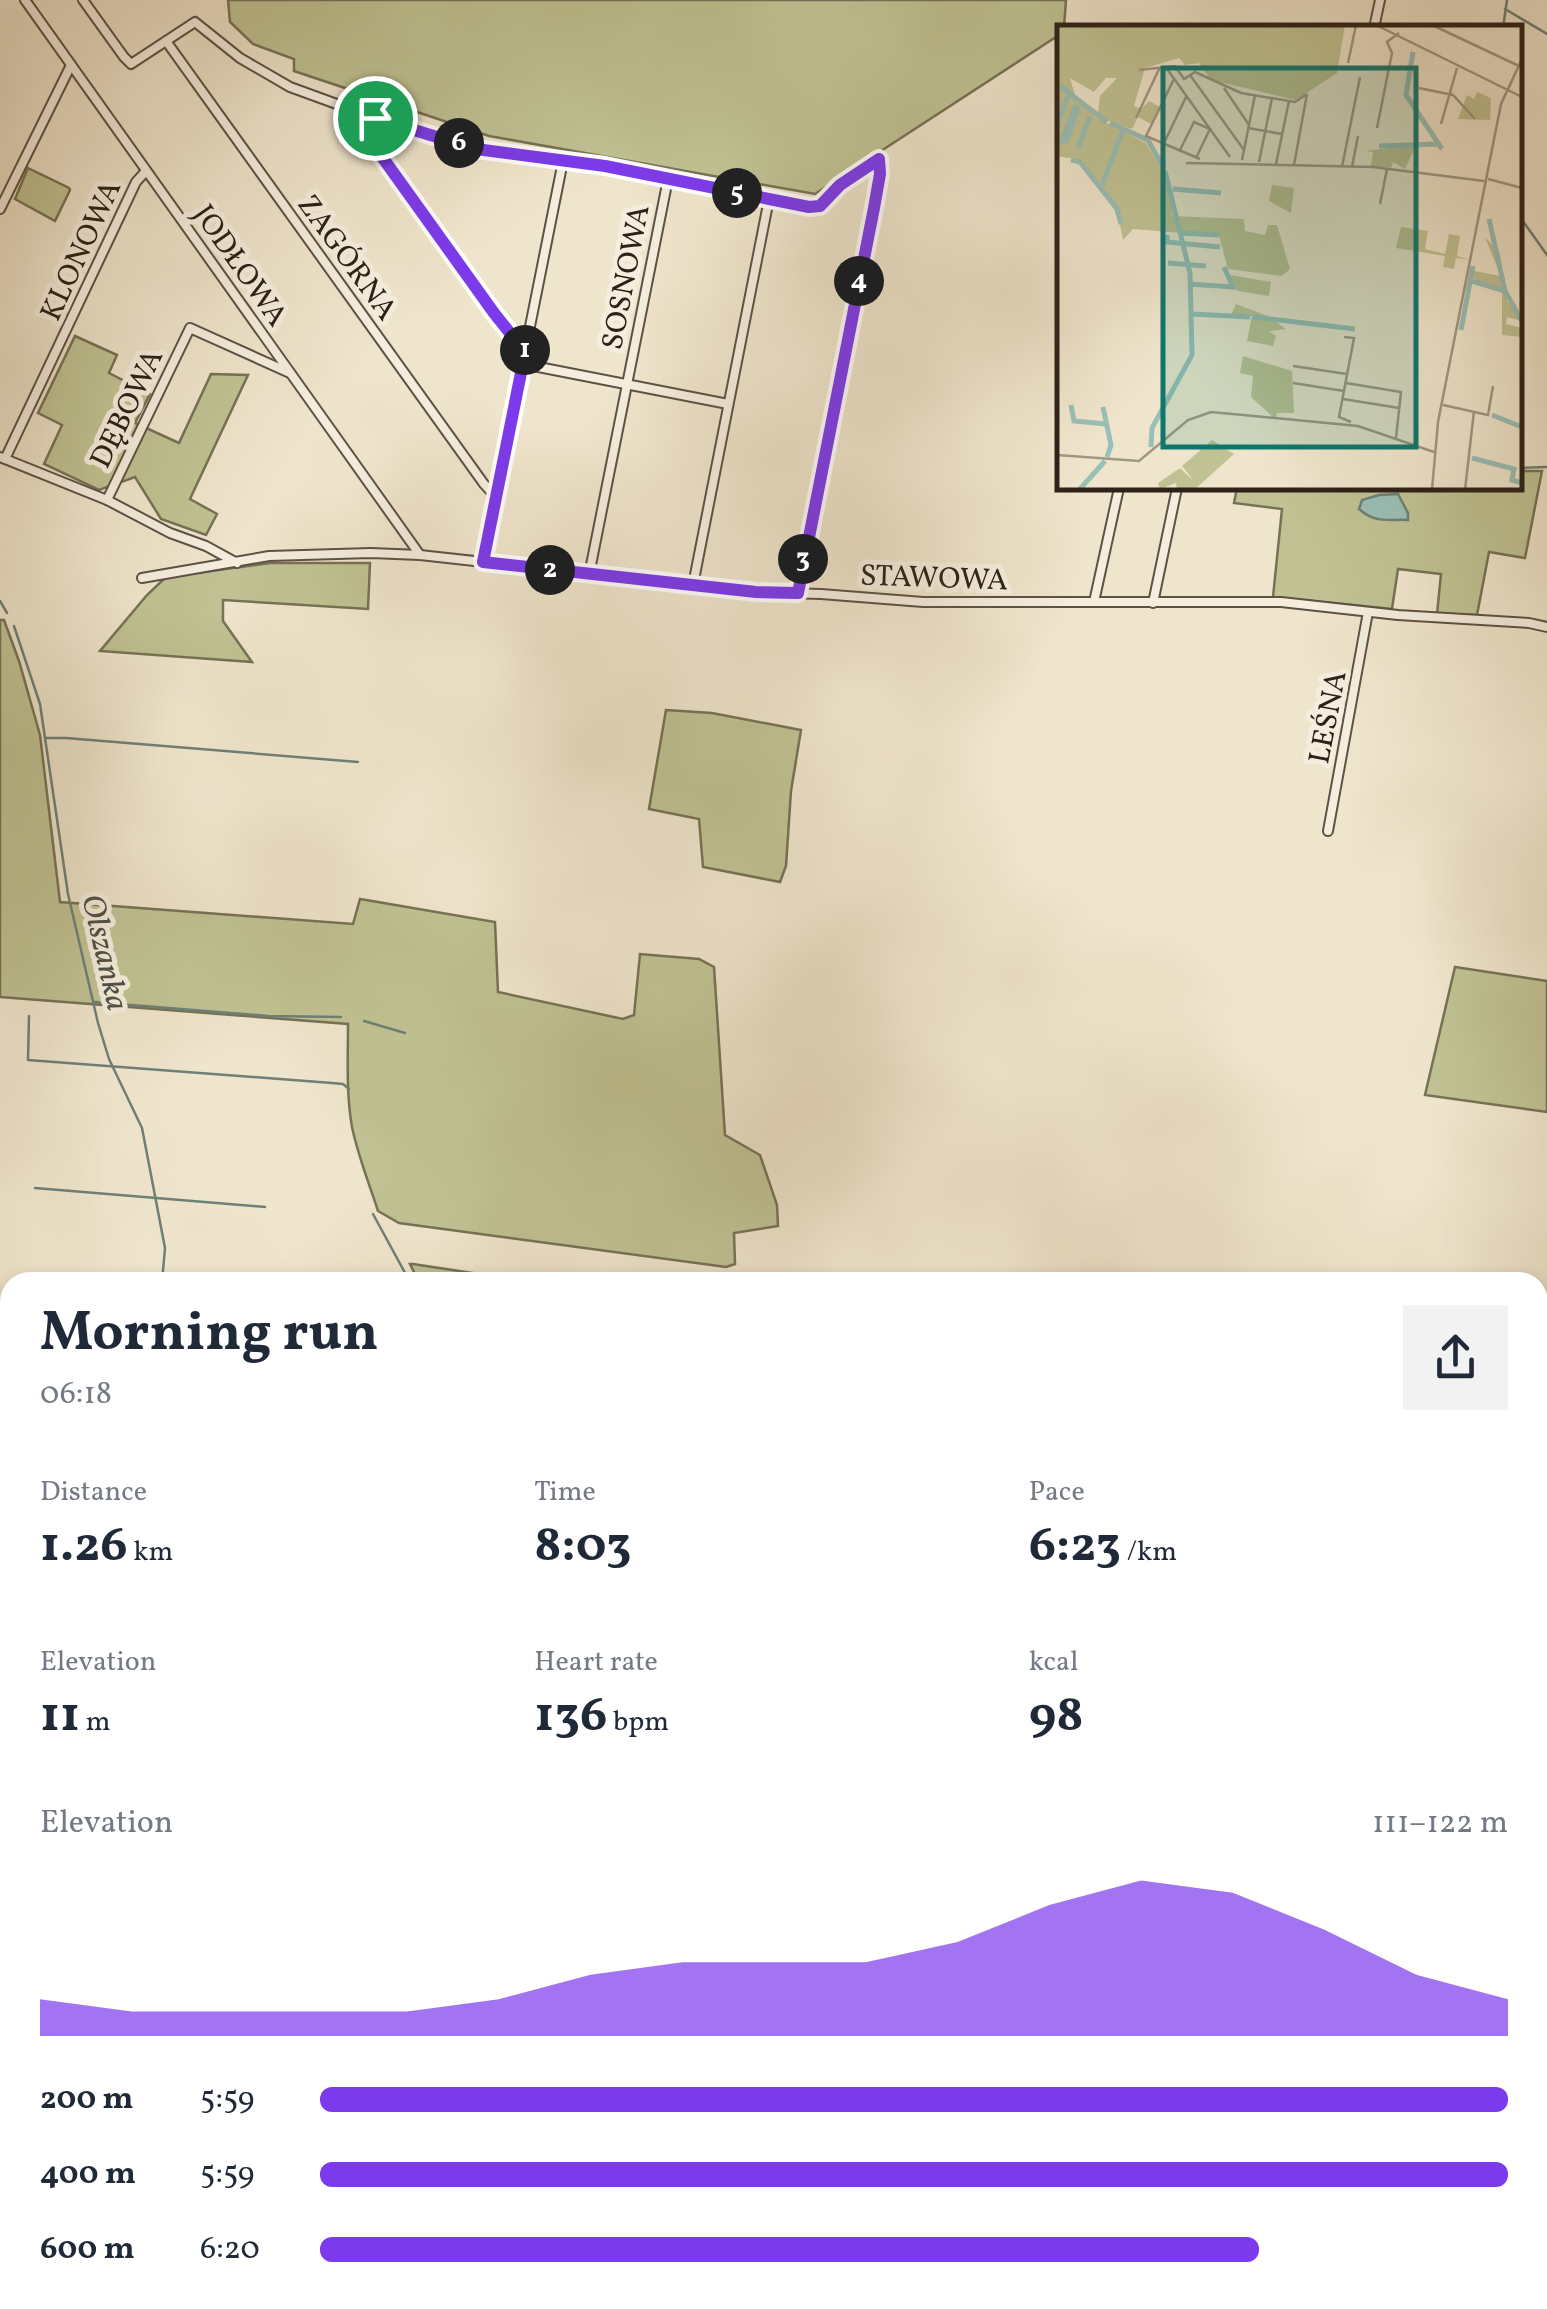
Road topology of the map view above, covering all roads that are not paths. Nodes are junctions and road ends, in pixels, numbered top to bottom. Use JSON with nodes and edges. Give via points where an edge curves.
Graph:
{"nodes":[{"id":1,"x":25,"y":0,"type":"edge"},
{"id":2,"x":83,"y":0,"type":"edge"},
{"id":3,"x":1380,"y":0,"type":"edge"},
{"id":4,"x":1375,"y":25,"type":"edge"},
{"id":5,"x":166,"y":41,"type":"junction"},
{"id":6,"x":71,"y":65,"type":"junction"},
{"id":7,"x":375,"y":118,"type":"junction"},
{"id":8,"x":563,"y":161,"type":"junction"},
{"id":9,"x":146,"y":171,"type":"junction"},
{"id":10,"x":668,"y":179,"type":"junction"},
{"id":11,"x":769,"y":199,"type":"junction"},
{"id":12,"x":0,"y":209,"type":"edge"},
{"id":13,"x":526,"y":348,"type":"junction"},
{"id":14,"x":523,"y":364,"type":"junction"},
{"id":15,"x":291,"y":374,"type":"junction"},
{"id":16,"x":627,"y":384,"type":"junction"},
{"id":17,"x":728,"y":404,"type":"junction"},
{"id":18,"x":3,"y":458,"type":"edge"},
{"id":19,"x":1119,"y":490,"type":"edge"},
{"id":20,"x":1177,"y":490,"type":"edge"},
{"id":21,"x":496,"y":496,"type":"junction"},
{"id":22,"x":106,"y":500,"type":"junction"},
{"id":23,"x":420,"y":555,"type":"junction"},
{"id":24,"x":483,"y":562,"type":"junction"},
{"id":25,"x":237,"y":563,"type":"junction"},
{"id":26,"x":589,"y":575,"type":"junction"},
{"id":27,"x":142,"y":578,"type":"dead end"},
{"id":28,"x":694,"y":585,"type":"junction"},
{"id":29,"x":798,"y":593,"type":"junction"},
{"id":30,"x":1094,"y":602,"type":"junction"},
{"id":31,"x":1153,"y":603,"type":"junction"},
{"id":32,"x":1368,"y":612,"type":"junction"},
{"id":33,"x":1547,"y":626,"type":"edge"},
{"id":34,"x":1328,"y":831,"type":"dead end"}],
"edges":[{"from":1,"to":6,"type":"street","name":"JODŁOWA"},
{"from":2,"to":5,"type":"street","via":[[131,64]]},
{"from":3,"to":4,"type":"street"},
{"from":5,"to":7,"type":"street","via":[[195,22],[261,72]]},
{"from":5,"to":21,"type":"street","name":"ZAGÓRNA"},
{"from":6,"to":9,"type":"street","name":"JODŁOWA"},
{"from":6,"to":12,"type":"street"},
{"from":7,"to":8,"type":"street","via":[[476,149]]},
{"from":7,"to":13,"type":"street","via":[[375,147]]},
{"from":8,"to":10,"type":"street"},
{"from":8,"to":13,"type":"street"},
{"from":9,"to":15,"type":"street","name":"JODŁOWA"},
{"from":9,"to":18,"type":"street","name":"KLONOWA"},
{"from":10,"to":11,"type":"street"},
{"from":10,"to":16,"type":"street","name":"SOSNOWA"},
{"from":11,"to":17,"type":"street"},
{"from":11,"to":29,"type":"street","via":[[820,206],[879,159]]},
{"from":13,"to":14,"type":"street"},
{"from":14,"to":16,"type":"street"},
{"from":14,"to":21,"type":"street"},
{"from":15,"to":22,"type":"street","name":"DĘBOWA","via":[[190,328]]},
{"from":15,"to":23,"type":"street","name":"JODŁOWA"},
{"from":16,"to":17,"type":"street","name":"SOSNOWA"},
{"from":16,"to":26,"type":"street","name":"SOSNOWA"},
{"from":17,"to":28,"type":"street"},
{"from":18,"to":22,"type":"street"},
{"from":19,"to":30,"type":"street"},
{"from":20,"to":31,"type":"street"},
{"from":21,"to":24,"type":"street"},
{"from":22,"to":25,"type":"street"},
{"from":23,"to":24,"type":"street","name":"STAWOWA"},
{"from":23,"to":25,"type":"street","name":"STAWOWA","via":[[269,556]]},
{"from":24,"to":26,"type":"street","name":"STAWOWA"},
{"from":25,"to":27,"type":"street","name":"STAWOWA"},
{"from":26,"to":28,"type":"street","name":"STAWOWA"},
{"from":28,"to":29,"type":"street","name":"STAWOWA"},
{"from":29,"to":30,"type":"street","name":"STAWOWA","via":[[923,602]]},
{"from":30,"to":31,"type":"street","name":"STAWOWA"},
{"from":31,"to":32,"type":"street","name":"STAWOWA","via":[[1281,602]]},
{"from":32,"to":33,"type":"street","name":"STAWOWA"},
{"from":32,"to":34,"type":"street","name":"LEŚNA"}]}
